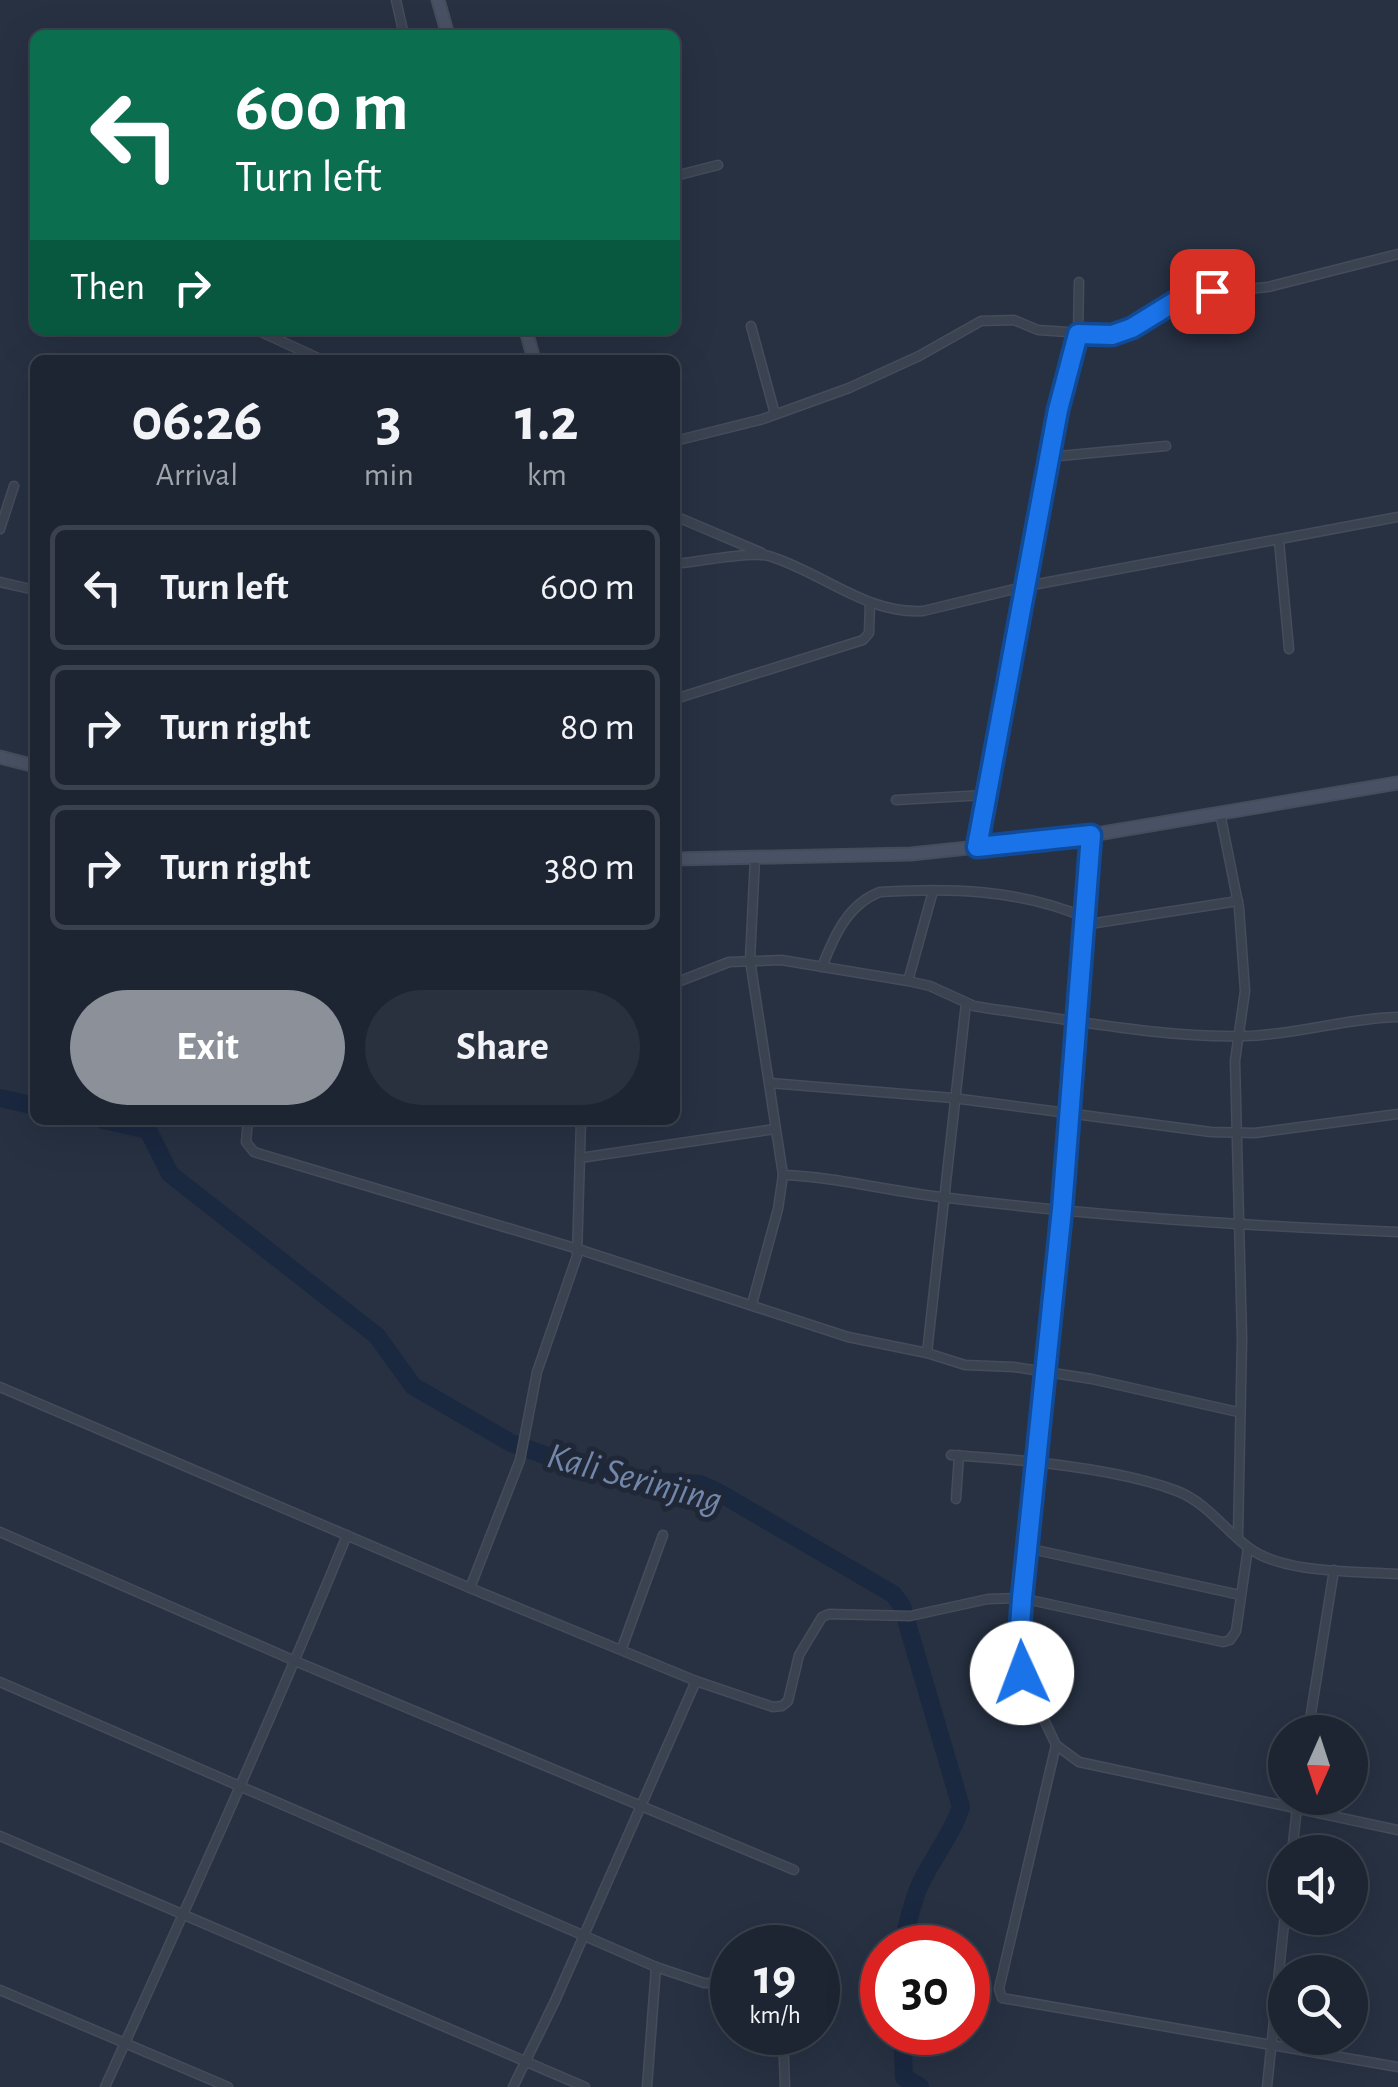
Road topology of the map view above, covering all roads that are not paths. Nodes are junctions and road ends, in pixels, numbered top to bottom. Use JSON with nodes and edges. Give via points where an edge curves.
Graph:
{"nodes":[{"id":1,"x":396,"y":0,"type":"edge"},
{"id":2,"x":438,"y":0,"type":"edge"},
{"id":3,"x":403,"y":30,"type":"edge"},
{"id":4,"x":447,"y":30,"type":"edge"},
{"id":5,"x":718,"y":165,"type":"dead end"},
{"id":6,"x":680,"y":175,"type":"edge"},
{"id":7,"x":1398,"y":254,"type":"edge"},
{"id":8,"x":1079,"y":282,"type":"dead end"},
{"id":9,"x":751,"y":326,"type":"dead end"},
{"id":10,"x":1078,"y":334,"type":"junction"},
{"id":11,"x":268,"y":335,"type":"edge"},
{"id":12,"x":311,"y":355,"type":"edge"},
{"id":13,"x":775,"y":414,"type":"junction"},
{"id":14,"x":680,"y":440,"type":"edge"},
{"id":15,"x":1166,"y":446,"type":"dead end"},
{"id":16,"x":1049,"y":457,"type":"junction"},
{"id":17,"x":14,"y":486,"type":"dead end"},
{"id":18,"x":1398,"y":517,"type":"edge"},
{"id":19,"x":680,"y":518,"type":"edge"},
{"id":20,"x":0,"y":529,"type":"edge"},
{"id":21,"x":1280,"y":540,"type":"junction"},
{"id":22,"x":766,"y":555,"type":"junction"},
{"id":23,"x":680,"y":564,"type":"edge"},
{"id":24,"x":0,"y":582,"type":"edge"},
{"id":25,"x":1025,"y":587,"type":"junction"},
{"id":26,"x":30,"y":589,"type":"edge"},
{"id":27,"x":870,"y":603,"type":"junction"},
{"id":28,"x":1289,"y":650,"type":"dead end"},
{"id":29,"x":680,"y":697,"type":"edge"},
{"id":30,"x":0,"y":757,"type":"edge"},
{"id":31,"x":30,"y":765,"type":"edge"},
{"id":32,"x":1398,"y":783,"type":"edge"},
{"id":33,"x":986,"y":796,"type":"junction"},
{"id":34,"x":896,"y":800,"type":"dead end"},
{"id":35,"x":1220,"y":813,"type":"junction"},
{"id":36,"x":1091,"y":835,"type":"junction"},
{"id":37,"x":977,"y":847,"type":"junction"},
{"id":38,"x":755,"y":858,"type":"junction"},
{"id":39,"x":680,"y":860,"type":"edge"},
{"id":40,"x":933,"y":891,"type":"junction"},
{"id":41,"x":1238,"y":901,"type":"junction"},
{"id":42,"x":1083,"y":921,"type":"junction"},
{"id":43,"x":750,"y":960,"type":"junction"},
{"id":44,"x":822,"y":967,"type":"junction"},
{"id":45,"x":680,"y":980,"type":"edge"},
{"id":46,"x":908,"y":981,"type":"junction"},
{"id":47,"x":966,"y":1003,"type":"junction"},
{"id":48,"x":1398,"y":1017,"type":"edge"},
{"id":49,"x":1074,"y":1020,"type":"junction"},
{"id":50,"x":1240,"y":1036,"type":"junction"},
{"id":51,"x":770,"y":1083,"type":"junction"},
{"id":52,"x":954,"y":1098,"type":"junction"},
{"id":53,"x":1067,"y":1112,"type":"junction"},
{"id":54,"x":1398,"y":1114,"type":"edge"},
{"id":55,"x":248,"y":1125,"type":"edge"},
{"id":56,"x":580,"y":1125,"type":"edge"},
{"id":57,"x":775,"y":1129,"type":"junction"},
{"id":58,"x":1236,"y":1133,"type":"junction"},
{"id":59,"x":580,"y":1158,"type":"junction"},
{"id":60,"x":783,"y":1175,"type":"junction"},
{"id":61,"x":943,"y":1198,"type":"junction"},
{"id":62,"x":1062,"y":1209,"type":"junction"},
{"id":63,"x":1238,"y":1226,"type":"junction"},
{"id":64,"x":1398,"y":1232,"type":"edge"},
{"id":65,"x":577,"y":1257,"type":"junction"},
{"id":66,"x":752,"y":1304,"type":"junction"},
{"id":67,"x":927,"y":1353,"type":"junction"},
{"id":68,"x":1045,"y":1370,"type":"junction"},
{"id":69,"x":0,"y":1387,"type":"edge"},
{"id":70,"x":1238,"y":1412,"type":"junction"},
{"id":71,"x":1034,"y":1464,"type":"junction"},
{"id":72,"x":956,"y":1499,"type":"dead end"},
{"id":73,"x":0,"y":1532,"type":"edge"},
{"id":74,"x":347,"y":1534,"type":"junction"},
{"id":75,"x":664,"y":1535,"type":"dead end"},
{"id":76,"x":1238,"y":1537,"type":"junction"},
{"id":77,"x":1027,"y":1548,"type":"junction"},
{"id":78,"x":1248,"y":1548,"type":"junction"},
{"id":79,"x":1334,"y":1570,"type":"junction"},
{"id":80,"x":1398,"y":1574,"type":"edge"},
{"id":81,"x":470,"y":1588,"type":"junction"},
{"id":82,"x":1240,"y":1595,"type":"junction"},
{"id":83,"x":1022,"y":1598,"type":"junction"},
{"id":84,"x":622,"y":1648,"type":"junction"},
{"id":85,"x":295,"y":1662,"type":"junction"},
{"id":86,"x":696,"y":1681,"type":"junction"},
{"id":87,"x":0,"y":1682,"type":"edge"},
{"id":88,"x":1311,"y":1715,"type":"edge"},
{"id":89,"x":1056,"y":1745,"type":"junction"},
{"id":90,"x":242,"y":1786,"type":"junction"},
{"id":91,"x":640,"y":1804,"type":"junction"},
{"id":92,"x":1268,"y":1804,"type":"edge"},
{"id":93,"x":1318,"y":1815,"type":"edge"},
{"id":94,"x":1398,"y":1830,"type":"edge"},
{"id":95,"x":0,"y":1836,"type":"edge"},
{"id":96,"x":794,"y":1870,"type":"dead end"},
{"id":97,"x":180,"y":1915,"type":"junction"},
{"id":98,"x":582,"y":1934,"type":"junction"},
{"id":99,"x":656,"y":1967,"type":"junction"},
{"id":100,"x":710,"y":1983,"type":"edge"},
{"id":101,"x":0,"y":1990,"type":"edge"},
{"id":102,"x":125,"y":2044,"type":"junction"},
{"id":103,"x":1268,"y":2046,"type":"edge"},
{"id":104,"x":783,"y":2055,"type":"edge"},
{"id":105,"x":1270,"y":2055,"type":"edge"},
{"id":106,"x":1325,"y":2055,"type":"edge"},
{"id":107,"x":526,"y":2062,"type":"junction"},
{"id":108,"x":1398,"y":2067,"type":"edge"},
{"id":109,"x":105,"y":2087,"type":"edge"},
{"id":110,"x":228,"y":2087,"type":"edge"},
{"id":111,"x":513,"y":2087,"type":"edge"},
{"id":112,"x":585,"y":2087,"type":"edge"},
{"id":113,"x":648,"y":2087,"type":"edge"},
{"id":114,"x":784,"y":2087,"type":"edge"},
{"id":115,"x":1268,"y":2087,"type":"edge"}],
"edges":[{"from":1,"to":3,"type":"street"},
{"from":2,"to":4,"type":"main road"},
{"from":5,"to":6,"type":"street"},
{"from":7,"to":10,"type":"street","via":[[1268,287],[1184,296],[1132,328]]},
{"from":8,"to":10,"type":"street"},
{"from":9,"to":13,"type":"street"},
{"from":10,"to":13,"type":"street","via":[[1014,320],[981,321],[849,388]]},
{"from":10,"to":16,"type":"street"},
{"from":11,"to":12,"type":"street"},
{"from":13,"to":14,"type":"street"},
{"from":15,"to":16,"type":"street"},
{"from":16,"to":25,"type":"street"},
{"from":17,"to":20,"type":"street"},
{"from":18,"to":21,"type":"street"},
{"from":19,"to":22,"type":"street"},
{"from":21,"to":25,"type":"street"},
{"from":21,"to":28,"type":"street"},
{"from":22,"to":23,"type":"street"},
{"from":22,"to":27,"type":"street"},
{"from":24,"to":26,"type":"street"},
{"from":25,"to":27,"type":"street","via":[[923,611]]},
{"from":25,"to":33,"type":"street"},
{"from":27,"to":29,"type":"street","via":[[864,640]]},
{"from":30,"to":31,"type":"main road"},
{"from":32,"to":35,"type":"main road"},
{"from":33,"to":34,"type":"street"},
{"from":33,"to":37,"type":"street"},
{"from":35,"to":36,"type":"main road"},
{"from":35,"to":41,"type":"street"},
{"from":36,"to":37,"type":"main road"},
{"from":36,"to":42,"type":"street"},
{"from":37,"to":38,"type":"main road"},
{"from":38,"to":39,"type":"main road"},
{"from":38,"to":43,"type":"street"},
{"from":40,"to":42,"type":"street","via":[[1030,898]]},
{"from":40,"to":44,"type":"street","via":[[866,897],[845,921]]},
{"from":40,"to":46,"type":"street"},
{"from":41,"to":42,"type":"street"},
{"from":41,"to":50,"type":"street","via":[[1245,990]]},
{"from":42,"to":49,"type":"street"},
{"from":43,"to":44,"type":"street"},
{"from":43,"to":45,"type":"street"},
{"from":43,"to":51,"type":"street"},
{"from":44,"to":46,"type":"street"},
{"from":46,"to":47,"type":"street"},
{"from":47,"to":49,"type":"street"},
{"from":47,"to":52,"type":"street"},
{"from":48,"to":50,"type":"street"},
{"from":49,"to":50,"type":"street"},
{"from":49,"to":53,"type":"street"},
{"from":50,"to":58,"type":"street"},
{"from":51,"to":52,"type":"street"},
{"from":51,"to":57,"type":"street"},
{"from":52,"to":53,"type":"street"},
{"from":52,"to":61,"type":"street"},
{"from":53,"to":58,"type":"street"},
{"from":53,"to":62,"type":"street"},
{"from":54,"to":58,"type":"street"},
{"from":55,"to":65,"type":"street","via":[[246,1142],[254,1152]]},
{"from":56,"to":59,"type":"street"},
{"from":57,"to":59,"type":"street"},
{"from":57,"to":60,"type":"street"},
{"from":58,"to":63,"type":"street"},
{"from":59,"to":65,"type":"street"},
{"from":60,"to":61,"type":"street"},
{"from":60,"to":66,"type":"street"},
{"from":61,"to":62,"type":"street"},
{"from":61,"to":67,"type":"street"},
{"from":62,"to":63,"type":"street"},
{"from":62,"to":68,"type":"street"},
{"from":63,"to":64,"type":"street"},
{"from":63,"to":70,"type":"street"},
{"from":65,"to":66,"type":"street"},
{"from":65,"to":81,"type":"street","via":[[537,1372],[520,1460]]},
{"from":66,"to":67,"type":"street","via":[[848,1338]]},
{"from":67,"to":68,"type":"street"},
{"from":68,"to":70,"type":"street"},
{"from":68,"to":71,"type":"street"},
{"from":69,"to":74,"type":"street"},
{"from":70,"to":76,"type":"street"},
{"from":71,"to":72,"type":"street","via":[[955,1455]]},
{"from":71,"to":76,"type":"street","via":[[1176,1490]]},
{"from":71,"to":77,"type":"street"},
{"from":73,"to":85,"type":"street"},
{"from":74,"to":81,"type":"street"},
{"from":74,"to":85,"type":"street"},
{"from":75,"to":84,"type":"street"},
{"from":76,"to":78,"type":"street"},
{"from":77,"to":82,"type":"street"},
{"from":77,"to":83,"type":"street"},
{"from":78,"to":79,"type":"street","via":[[1281,1562]]},
{"from":78,"to":82,"type":"street"},
{"from":79,"to":80,"type":"street"},
{"from":79,"to":88,"type":"street"},
{"from":81,"to":84,"type":"street"},
{"from":82,"to":83,"type":"street","via":[[1234,1637],[1224,1642]]},
{"from":83,"to":86,"type":"street","via":[[988,1598],[910,1616],[822,1616],[782,1706]]},
{"from":83,"to":89,"type":"street","via":[[1019,1665]]},
{"from":84,"to":86,"type":"street"},
{"from":85,"to":90,"type":"street"},
{"from":85,"to":91,"type":"street"},
{"from":86,"to":91,"type":"street"},
{"from":87,"to":90,"type":"street"},
{"from":89,"to":92,"type":"street","via":[[1080,1762]]},
{"from":89,"to":103,"type":"street","via":[[1000,1995]]},
{"from":90,"to":97,"type":"street"},
{"from":90,"to":98,"type":"street"},
{"from":91,"to":96,"type":"street"},
{"from":91,"to":98,"type":"street"},
{"from":93,"to":94,"type":"street"},
{"from":95,"to":97,"type":"street"},
{"from":97,"to":102,"type":"street"},
{"from":97,"to":107,"type":"street"},
{"from":98,"to":99,"type":"street"},
{"from":98,"to":107,"type":"street"},
{"from":99,"to":100,"type":"street"},
{"from":99,"to":113,"type":"street"},
{"from":101,"to":102,"type":"street"},
{"from":102,"to":109,"type":"street"},
{"from":102,"to":110,"type":"street"},
{"from":104,"to":114,"type":"street"},
{"from":105,"to":115,"type":"street"},
{"from":106,"to":108,"type":"street"},
{"from":107,"to":111,"type":"street"},
{"from":107,"to":112,"type":"street"}]}
